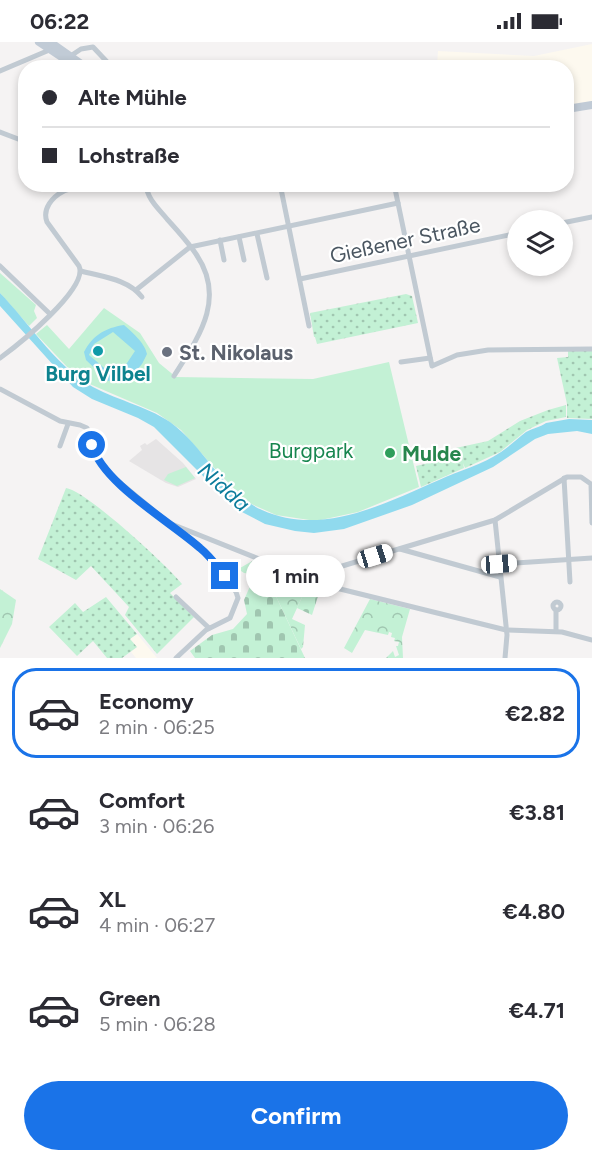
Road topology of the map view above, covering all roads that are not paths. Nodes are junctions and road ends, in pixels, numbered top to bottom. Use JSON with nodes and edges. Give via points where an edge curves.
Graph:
{"nodes":[{"id":1,"x":39,"y":42,"type":"edge"},
{"id":2,"x":50,"y":45,"type":"edge"},
{"id":3,"x":70,"y":58,"type":"junction"},
{"id":4,"x":26,"y":60,"type":"edge"},
{"id":5,"x":73,"y":60,"type":"edge"},
{"id":6,"x":105,"y":60,"type":"edge"},
{"id":7,"x":18,"y":63,"type":"edge"},
{"id":8,"x":0,"y":71,"type":"edge"},
{"id":9,"x":592,"y":105,"type":"edge"},
{"id":10,"x":574,"y":108,"type":"edge"},
{"id":11,"x":0,"y":132,"type":"edge"},
{"id":12,"x":18,"y":139,"type":"edge"},
{"id":13,"x":63,"y":192,"type":"edge"},
{"id":14,"x":147,"y":192,"type":"edge"},
{"id":15,"x":282,"y":192,"type":"edge"},
{"id":16,"x":396,"y":192,"type":"edge"},
{"id":17,"x":398,"y":203,"type":"junction"},
{"id":18,"x":592,"y":217,"type":"edge"},
{"id":19,"x":573,"y":221,"type":"edge"},
{"id":20,"x":289,"y":226,"type":"junction"},
{"id":21,"x":257,"y":234,"type":"junction"},
{"id":22,"x":507,"y":235,"type":"edge"},
{"id":23,"x":239,"y":237,"type":"junction"},
{"id":24,"x":220,"y":240,"type":"junction"},
{"id":25,"x":190,"y":247,"type":"junction"},
{"id":26,"x":409,"y":256,"type":"junction"},
{"id":27,"x":224,"y":260,"type":"dead end"},
{"id":28,"x":244,"y":260,"type":"dead end"},
{"id":29,"x":0,"y":266,"type":"edge"},
{"id":30,"x":81,"y":271,"type":"junction"},
{"id":31,"x":267,"y":278,"type":"dead end"},
{"id":32,"x":300,"y":279,"type":"junction"},
{"id":33,"x":136,"y":290,"type":"junction"},
{"id":34,"x":142,"y":297,"type":"dead end"},
{"id":35,"x":50,"y":314,"type":"junction"},
{"id":36,"x":309,"y":326,"type":"dead end"},
{"id":37,"x":592,"y":349,"type":"edge"},
{"id":38,"x":0,"y":358,"type":"edge"},
{"id":39,"x":430,"y":358,"type":"junction"},
{"id":40,"x":401,"y":362,"type":"dead end"},
{"id":41,"x":174,"y":376,"type":"dead end"},
{"id":42,"x":0,"y":389,"type":"edge"},
{"id":43,"x":68,"y":424,"type":"junction"},
{"id":44,"x":60,"y":446,"type":"dead end"},
{"id":45,"x":564,"y":478,"type":"junction"},
{"id":46,"x":164,"y":520,"type":"junction"},
{"id":47,"x":495,"y":520,"type":"junction"},
{"id":48,"x":592,"y":523,"type":"edge"},
{"id":49,"x":398,"y":549,"type":"junction"},
{"id":50,"x":592,"y":558,"type":"edge"},
{"id":51,"x":567,"y":559,"type":"junction"},
{"id":52,"x":499,"y":564,"type":"junction"},
{"id":53,"x":500,"y":577,"type":"junction"},
{"id":54,"x":570,"y":582,"type":"dead end"},
{"id":55,"x":324,"y":585,"type":"junction"},
{"id":56,"x":176,"y":597,"type":"dead end"},
{"id":57,"x":556,"y":610,"type":"dead end"},
{"id":58,"x":209,"y":628,"type":"junction"},
{"id":59,"x":507,"y":630,"type":"junction"},
{"id":60,"x":556,"y":632,"type":"junction"},
{"id":61,"x":592,"y":640,"type":"edge"},
{"id":62,"x":176,"y":658,"type":"edge"},
{"id":63,"x":505,"y":658,"type":"edge"}],
"edges":[{"from":1,"to":2,"type":"main road"},
{"from":2,"to":3,"type":"main road"},
{"from":2,"to":4,"type":"street","via":[[47,51]]},
{"from":3,"to":5,"type":"main road"},
{"from":3,"to":6,"type":"street","via":[[81,49],[93,47]]},
{"from":7,"to":8,"type":"street"},
{"from":9,"to":10,"type":"main road"},
{"from":11,"to":12,"type":"street"},
{"from":13,"to":30,"type":"street","via":[[47,205],[44,214]]},
{"from":14,"to":25,"type":"street"},
{"from":15,"to":20,"type":"street"},
{"from":16,"to":17,"type":"street"},
{"from":17,"to":20,"type":"street"},
{"from":17,"to":26,"type":"street"},
{"from":18,"to":19,"type":"street"},
{"from":20,"to":21,"type":"street"},
{"from":20,"to":32,"type":"street"},
{"from":21,"to":23,"type":"street"},
{"from":21,"to":31,"type":"street"},
{"from":22,"to":26,"type":"street","name":"Gießener Straße"},
{"from":23,"to":24,"type":"street"},
{"from":23,"to":28,"type":"street"},
{"from":24,"to":25,"type":"street"},
{"from":24,"to":27,"type":"street"},
{"from":25,"to":33,"type":"street"},
{"from":25,"to":41,"type":"street","via":[[207,275],[209,298],[204,325]]},
{"from":26,"to":32,"type":"street","name":"Gießener Straße"},
{"from":26,"to":39,"type":"street"},
{"from":29,"to":35,"type":"street"},
{"from":30,"to":33,"type":"street"},
{"from":30,"to":35,"type":"street","via":[[75,287]]},
{"from":32,"to":36,"type":"street"},
{"from":33,"to":34,"type":"street"},
{"from":35,"to":38,"type":"street"},
{"from":37,"to":39,"type":"street","via":[[488,350],[457,355],[432,366]]},
{"from":39,"to":40,"type":"street"},
{"from":42,"to":43,"type":"street"},
{"from":43,"to":44,"type":"street"},
{"from":43,"to":46,"type":"street","via":[[87,428],[95,455],[109,472]]},
{"from":45,"to":47,"type":"street"},
{"from":45,"to":48,"type":"street","via":[[578,476],[591,484]]},
{"from":45,"to":51,"type":"street"},
{"from":46,"to":55,"type":"street"},
{"from":46,"to":58,"type":"street","via":[[203,550],[237,595],[230,618]]},
{"from":47,"to":49,"type":"street"},
{"from":47,"to":52,"type":"street"},
{"from":49,"to":53,"type":"street"},
{"from":49,"to":55,"type":"street","via":[[329,570]]},
{"from":50,"to":51,"type":"street"},
{"from":51,"to":52,"type":"street"},
{"from":51,"to":54,"type":"street"},
{"from":52,"to":53,"type":"street"},
{"from":53,"to":59,"type":"street"},
{"from":55,"to":59,"type":"street"},
{"from":56,"to":58,"type":"street"},
{"from":57,"to":60,"type":"street"},
{"from":58,"to":62,"type":"street"},
{"from":59,"to":60,"type":"street"},
{"from":59,"to":63,"type":"street"},
{"from":60,"to":61,"type":"street"}]}
